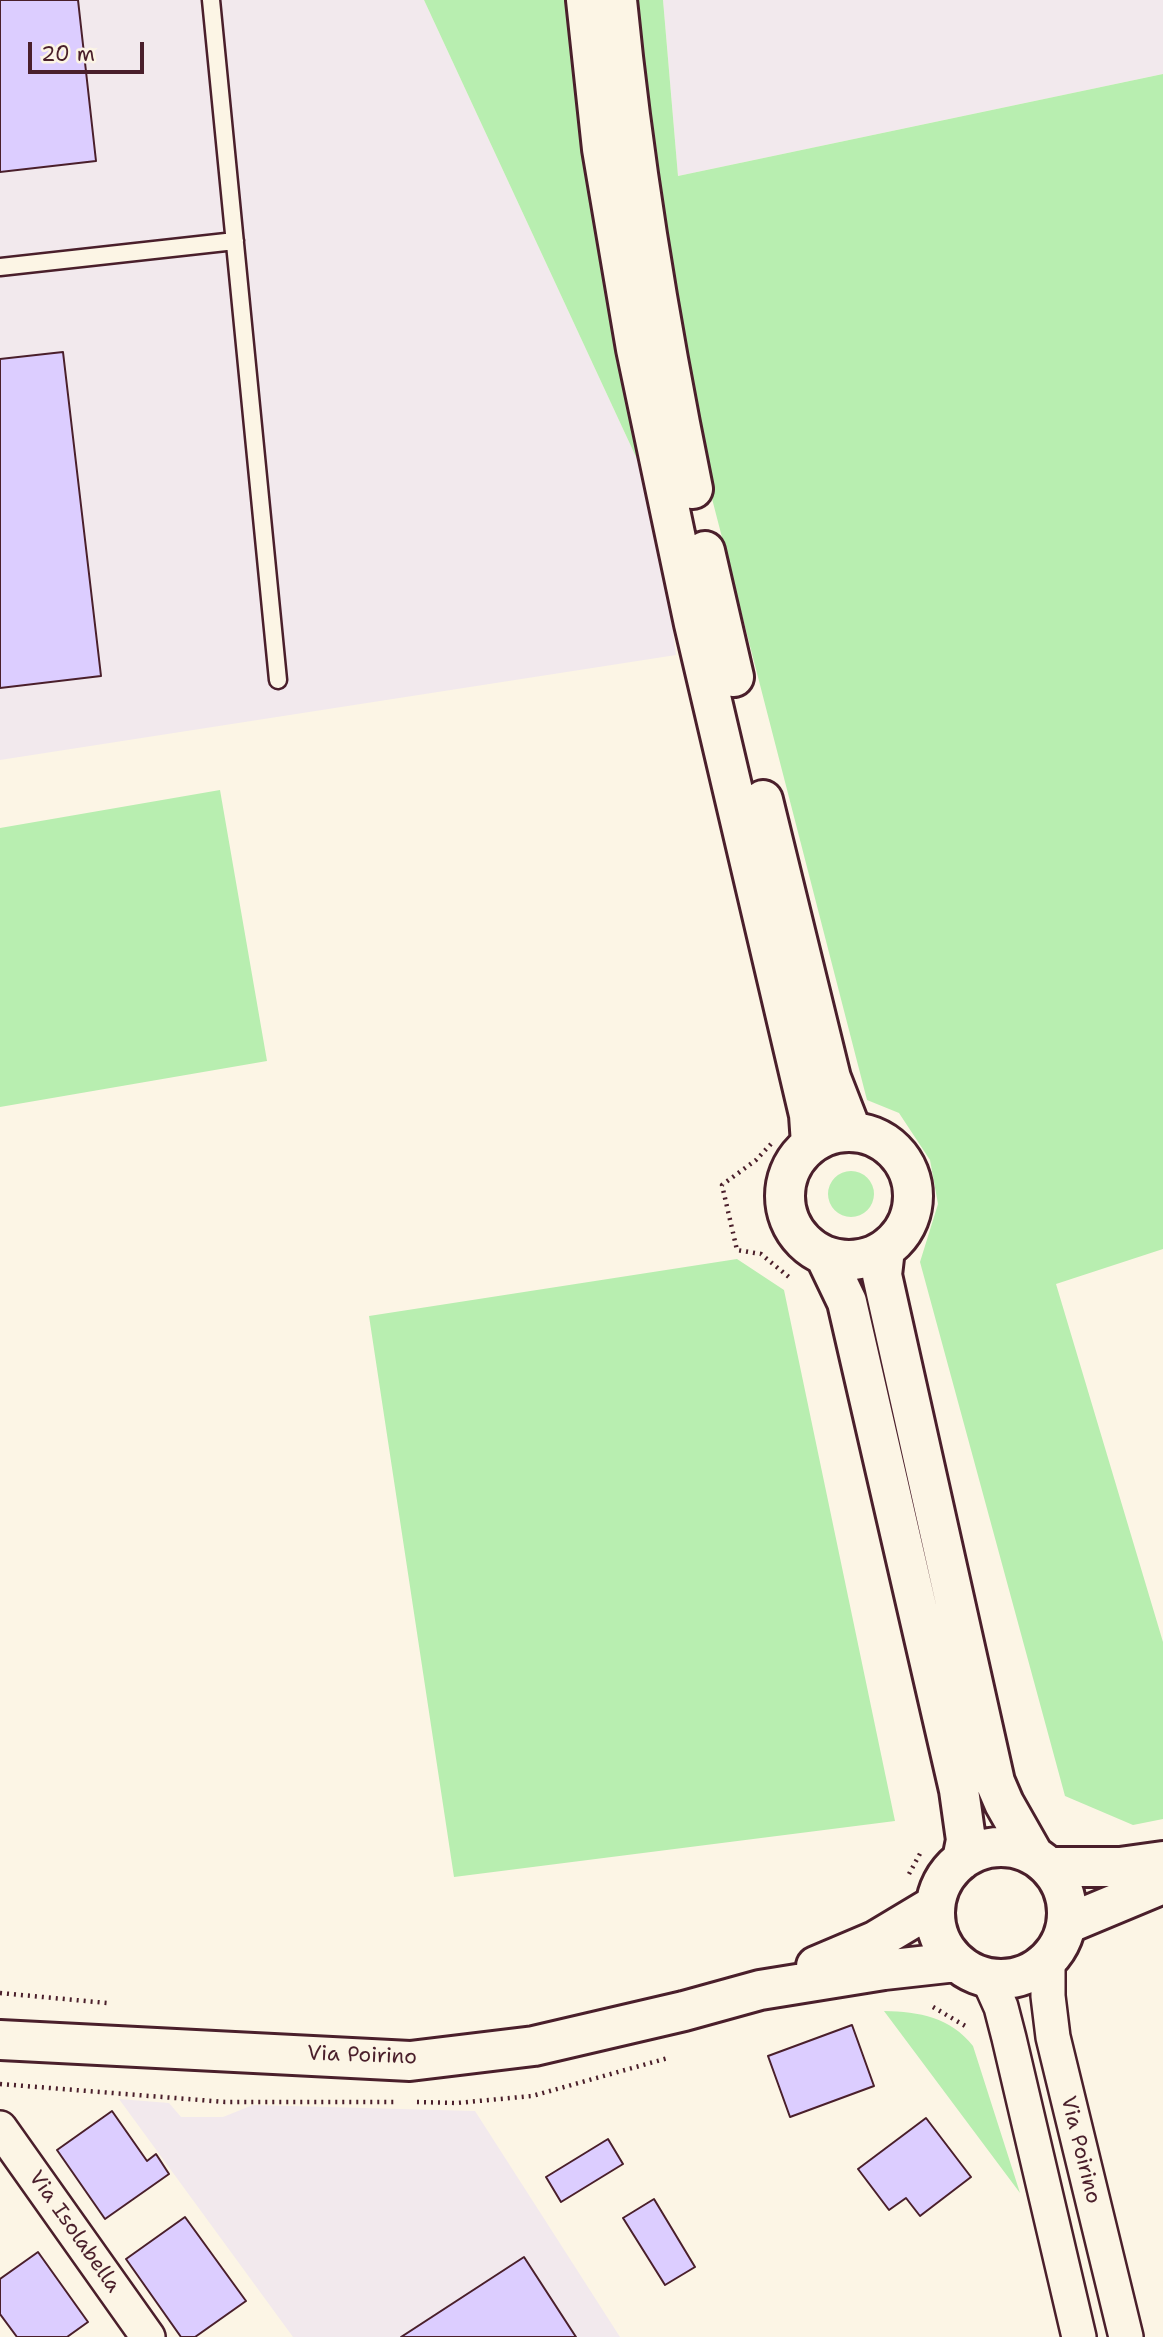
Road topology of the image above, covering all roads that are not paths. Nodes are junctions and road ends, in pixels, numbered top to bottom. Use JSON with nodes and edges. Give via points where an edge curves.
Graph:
{"nodes":[{"id":1,"x":211,"y":0,"type":"edge"},
{"id":2,"x":586,"y":0,"type":"edge"},
{"id":3,"x":617,"y":0,"type":"edge"},
{"id":4,"x":235,"y":241,"type":"junction"},
{"id":5,"x":0,"y":267,"type":"edge"},
{"id":6,"x":278,"y":680,"type":"dead end"},
{"id":7,"x":852,"y":1132,"type":"junction"},
{"id":8,"x":794,"y":1141,"type":"junction"},
{"id":9,"x":885,"y":1249,"type":"junction"},
{"id":10,"x":825,"y":1256,"type":"junction"},
{"id":11,"x":962,"y":1860,"type":"junction"},
{"id":12,"x":1041,"y":1861,"type":"junction"},
{"id":13,"x":1163,"y":1861,"type":"edge"},
{"id":14,"x":1163,"y":1884,"type":"edge"},
{"id":15,"x":935,"y":1905,"type":"junction"},
{"id":16,"x":1067,"y":1924,"type":"junction"},
{"id":17,"x":1048,"y":1961,"type":"junction"},
{"id":18,"x":972,"y":1970,"type":"junction"},
{"id":19,"x":760,"y":1990,"type":"junction"},
{"id":20,"x":0,"y":2040,"type":"edge"},
{"id":21,"x":0,"y":2128,"type":"edge"},
{"id":22,"x":148,"y":2337,"type":"edge"},
{"id":23,"x":1079,"y":2337,"type":"edge"},
{"id":24,"x":1126,"y":2337,"type":"edge"}],
"edges":[{"from":1,"to":4,"type":"lane"},
{"from":2,"to":8,"type":"street","via":[[602,149],[636,349],[694,624],[809,1115]]},
{"from":3,"to":7,"type":"street","via":[[666,357],[704,543],[827,1065]]},
{"from":4,"to":5,"type":"lane"},
{"from":4,"to":6,"type":"lane"},
{"from":7,"to":8,"type":"street"},
{"from":7,"to":9,"type":"street","via":[[889,1146],[911,1179],[909,1218],[900,1236]]},
{"from":8,"to":10,"type":"street","via":[[798,1158],[785,1193],[787,1211],[794,1230]]},
{"from":9,"to":10,"type":"street","via":[[866,1258]]},
{"from":9,"to":12,"type":"street","via":[[882,1275],[995,1782]]},
{"from":10,"to":11,"type":"street","via":[[847,1301],[959,1790],[966,1840]]},
{"from":11,"to":12,"type":"street","via":[[997,1847],[1015,1848]]},
{"from":11,"to":15,"type":"street","via":[[949,1872]]},
{"from":12,"to":13,"type":"street","via":[[1120,1867]]},
{"from":12,"to":16,"type":"street","via":[[1061,1884]]},
{"from":14,"to":16,"type":"street"},
{"from":15,"to":18,"type":"street","via":[[943,1945]]},
{"from":15,"to":19,"type":"street","name":"Via Poirino","via":[[875,1941]]},
{"from":16,"to":17,"type":"street"},
{"from":17,"to":18,"type":"street","via":[[1009,1979]]},
{"from":17,"to":24,"type":"street","name":"Via Poirino","via":[[1053,2037]]},
{"from":18,"to":19,"type":"street","name":"Via Poirino","via":[[884,1970]]},
{"from":18,"to":23,"type":"street","name":"Via Poirino","via":[[1001,2007]]},
{"from":19,"to":20,"type":"street","name":"Via Poirino","via":[[534,2046],[410,2061]]},
{"from":21,"to":22,"type":"street","name":"Via Isolabella"}]}
